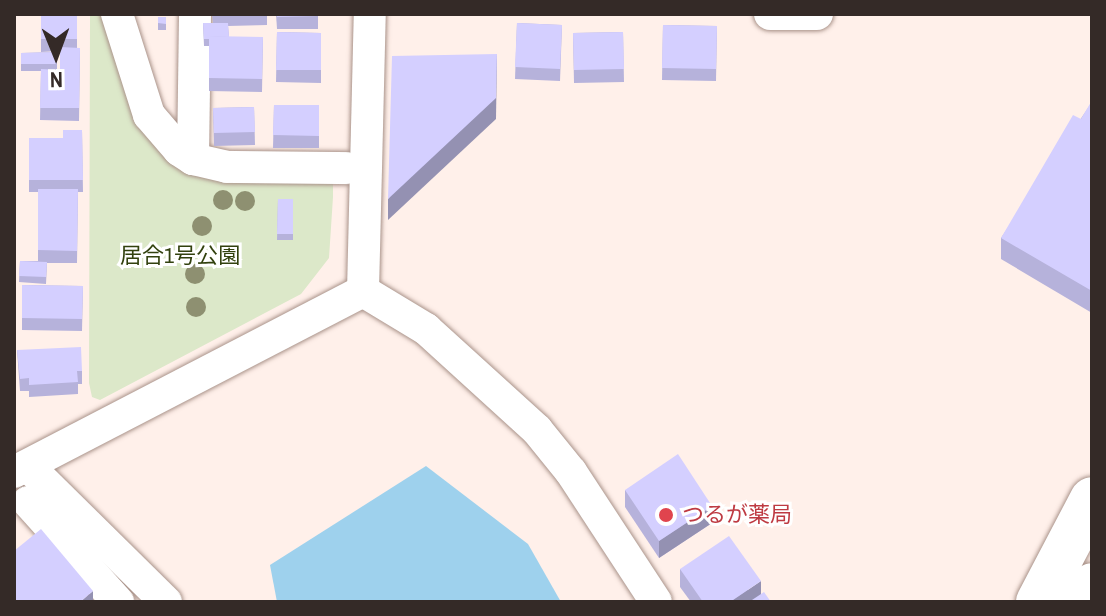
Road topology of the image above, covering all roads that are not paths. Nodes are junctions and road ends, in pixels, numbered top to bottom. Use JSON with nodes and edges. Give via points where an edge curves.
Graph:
{"nodes":[{"id":1,"x":117,"y":14,"type":"edge"},
{"id":2,"x":195,"y":14,"type":"edge"},
{"id":3,"x":370,"y":14,"type":"edge"},
{"id":4,"x":770,"y":14,"type":"edge"},
{"id":5,"x":817,"y":14,"type":"edge"},
{"id":6,"x":193,"y":159,"type":"junction"},
{"id":7,"x":346,"y":168,"type":"dead end"},
{"id":8,"x":363,"y":291,"type":"junction"},
{"id":9,"x":27,"y":487,"type":"edge"},
{"id":10,"x":1092,"y":499,"type":"edge"},
{"id":11,"x":1092,"y":585,"type":"edge"},
{"id":12,"x":118,"y":602,"type":"edge"},
{"id":13,"x":166,"y":602,"type":"edge"},
{"id":14,"x":656,"y":602,"type":"edge"},
{"id":15,"x":1038,"y":602,"type":"edge"},
{"id":16,"x":1083,"y":602,"type":"edge"}],
"edges":[{"from":1,"to":6,"type":"street","via":[[149,115]]},
{"from":2,"to":6,"type":"street"},
{"from":3,"to":8,"type":"street"},
{"from":4,"to":5,"type":"street"},
{"from":6,"to":7,"type":"street","via":[[227,167]]},
{"from":8,"to":9,"type":"street"},
{"from":8,"to":14,"type":"street","via":[[426,329],[537,430],[571,472]]},
{"from":9,"to":12,"type":"street"},
{"from":9,"to":13,"type":"street"},
{"from":10,"to":15,"type":"highway"},
{"from":11,"to":16,"type":"highway"}]}
